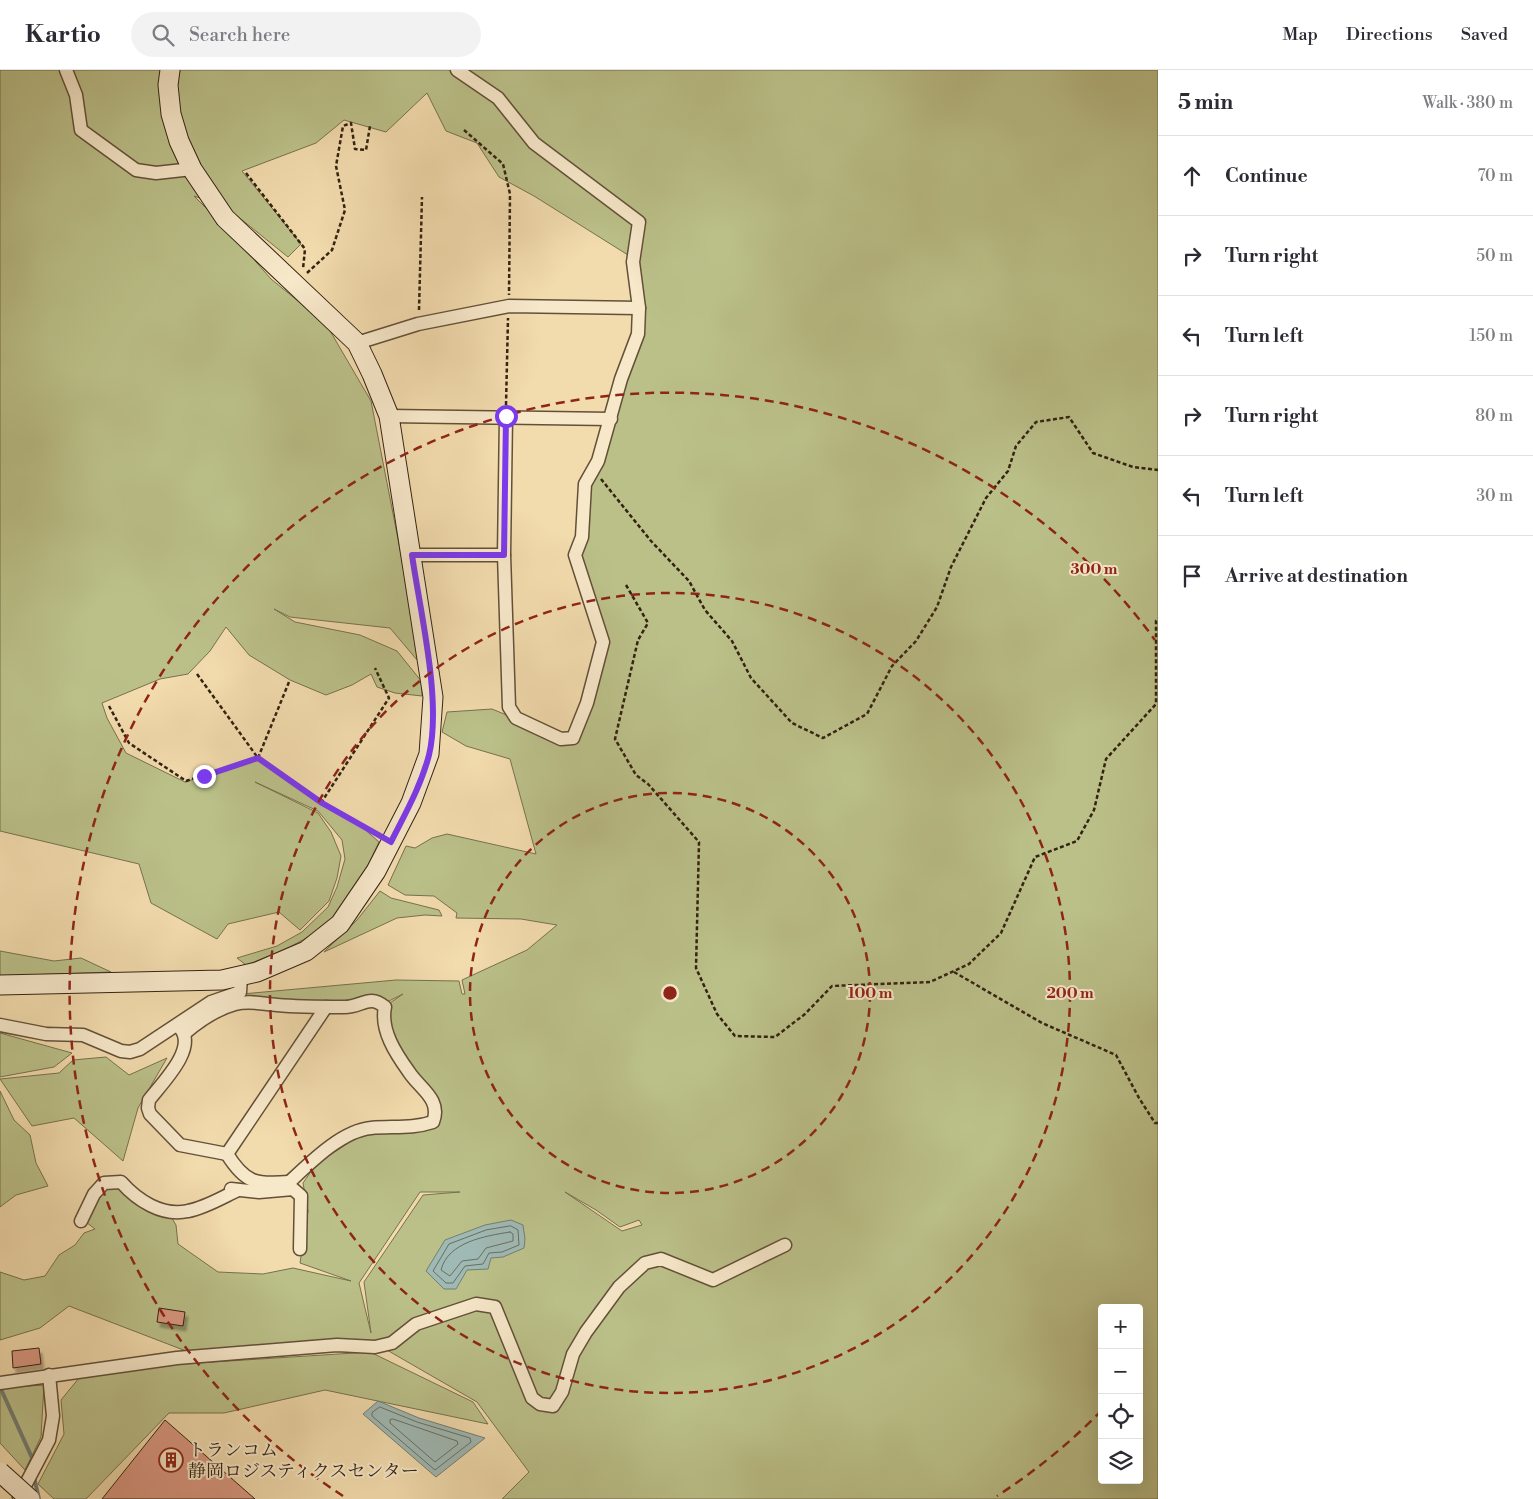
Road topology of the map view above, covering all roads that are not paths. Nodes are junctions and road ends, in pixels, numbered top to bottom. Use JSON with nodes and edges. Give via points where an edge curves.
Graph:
{"nodes":[{"id":1,"x":66,"y":70,"type":"edge"},
{"id":2,"x":170,"y":70,"type":"edge"},
{"id":3,"x":457,"y":70,"type":"edge"},
{"id":4,"x":192,"y":169,"type":"junction"},
{"id":5,"x":639,"y":308,"type":"junction"},
{"id":6,"x":356,"y":343,"type":"junction"},
{"id":7,"x":389,"y":416,"type":"junction"},
{"id":8,"x":506,"y":416,"type":"junction"},
{"id":9,"x":611,"y":419,"type":"junction"},
{"id":10,"x":412,"y":555,"type":"junction"},
{"id":11,"x":504,"y":555,"type":"junction"},
{"id":12,"x":241,"y":977,"type":"junction"},
{"id":13,"x":0,"y":985,"type":"edge"},
{"id":14,"x":326,"y":1007,"type":"junction"},
{"id":15,"x":0,"y":1025,"type":"edge"},
{"id":16,"x":181,"y":1029,"type":"junction"},
{"id":17,"x":227,"y":1154,"type":"junction"},
{"id":18,"x":286,"y":1185,"type":"junction"},
{"id":19,"x":238,"y":1190,"type":"junction"},
{"id":20,"x":204,"y":1195,"type":"dead end"},
{"id":21,"x":81,"y":1221,"type":"dead end"},
{"id":22,"x":785,"y":1245,"type":"dead end"},
{"id":23,"x":300,"y":1250,"type":"dead end"},
{"id":24,"x":50,"y":1375,"type":"junction"},
{"id":25,"x":0,"y":1383,"type":"edge"},
{"id":26,"x":0,"y":1472,"type":"edge"},
{"id":27,"x":18,"y":1499,"type":"edge"},
{"id":28,"x":30,"y":1499,"type":"edge"}],
"edges":[{"from":1,"to":4,"type":"street","via":[[76,95],[82,130],[136,170],[156,173]]},
{"from":2,"to":4,"type":"street","via":[[171,114]]},
{"from":3,"to":5,"type":"street","via":[[498,98],[534,143],[639,222],[633,262]]},
{"from":4,"to":6,"type":"street","via":[[225,218]]},
{"from":5,"to":6,"type":"street","via":[[509,306],[418,324]]},
{"from":5,"to":9,"type":"street","via":[[638,334],[620,379]]},
{"from":6,"to":7,"type":"street"},
{"from":7,"to":8,"type":"street"},
{"from":7,"to":10,"type":"street"},
{"from":8,"to":9,"type":"street"},
{"from":8,"to":11,"type":"street"},
{"from":9,"to":11,"type":"street","via":[[598,461],[585,484],[582,537],[575,555],[603,642],[587,702],[573,738],[561,739],[516,718],[510,707]]},
{"from":10,"to":11,"type":"street"},
{"from":10,"to":12,"type":"street","via":[[433,697],[429,754],[411,803],[376,871],[340,924],[306,951]]},
{"from":12,"to":13,"type":"street","via":[[201,982]]},
{"from":12,"to":16,"type":"street","via":[[240,992],[211,1002]]},
{"from":14,"to":16,"type":"street","via":[[251,1002],[234,1004]]},
{"from":14,"to":17,"type":"street"},
{"from":14,"to":18,"type":"street","via":[[354,1008],[367,1000],[377,1001],[385,1008],[382,1018],[385,1031],[409,1074],[429,1093],[435,1116],[433,1122],[418,1127],[370,1128],[345,1136]]},
{"from":15,"to":16,"type":"street","via":[[46,1034],[83,1035],[130,1052]]},
{"from":16,"to":17,"type":"street","via":[[186,1044],[183,1055],[150,1100],[150,1114],[180,1145]]},
{"from":17,"to":18,"type":"street","via":[[249,1179],[263,1184]]},
{"from":18,"to":19,"type":"street","via":[[268,1191]]},
{"from":18,"to":23,"type":"street","via":[[301,1196]]},
{"from":19,"to":20,"type":"street","via":[[224,1189]]},
{"from":19,"to":21,"type":"street","via":[[189,1212],[178,1212],[162,1210],[138,1200],[121,1182],[104,1183],[94,1194]]},
{"from":22,"to":24,"type":"street","via":[[713,1280],[660,1259],[645,1262],[619,1287],[586,1332],[573,1354],[562,1392],[552,1406],[540,1404],[532,1398],[495,1307],[476,1304],[416,1324],[392,1343],[375,1347],[337,1344]]},
{"from":24,"to":25,"type":"street"},
{"from":24,"to":27,"type":"street","via":[[53,1416],[50,1440]]},
{"from":26,"to":28,"type":"street","bridge":true}]}
